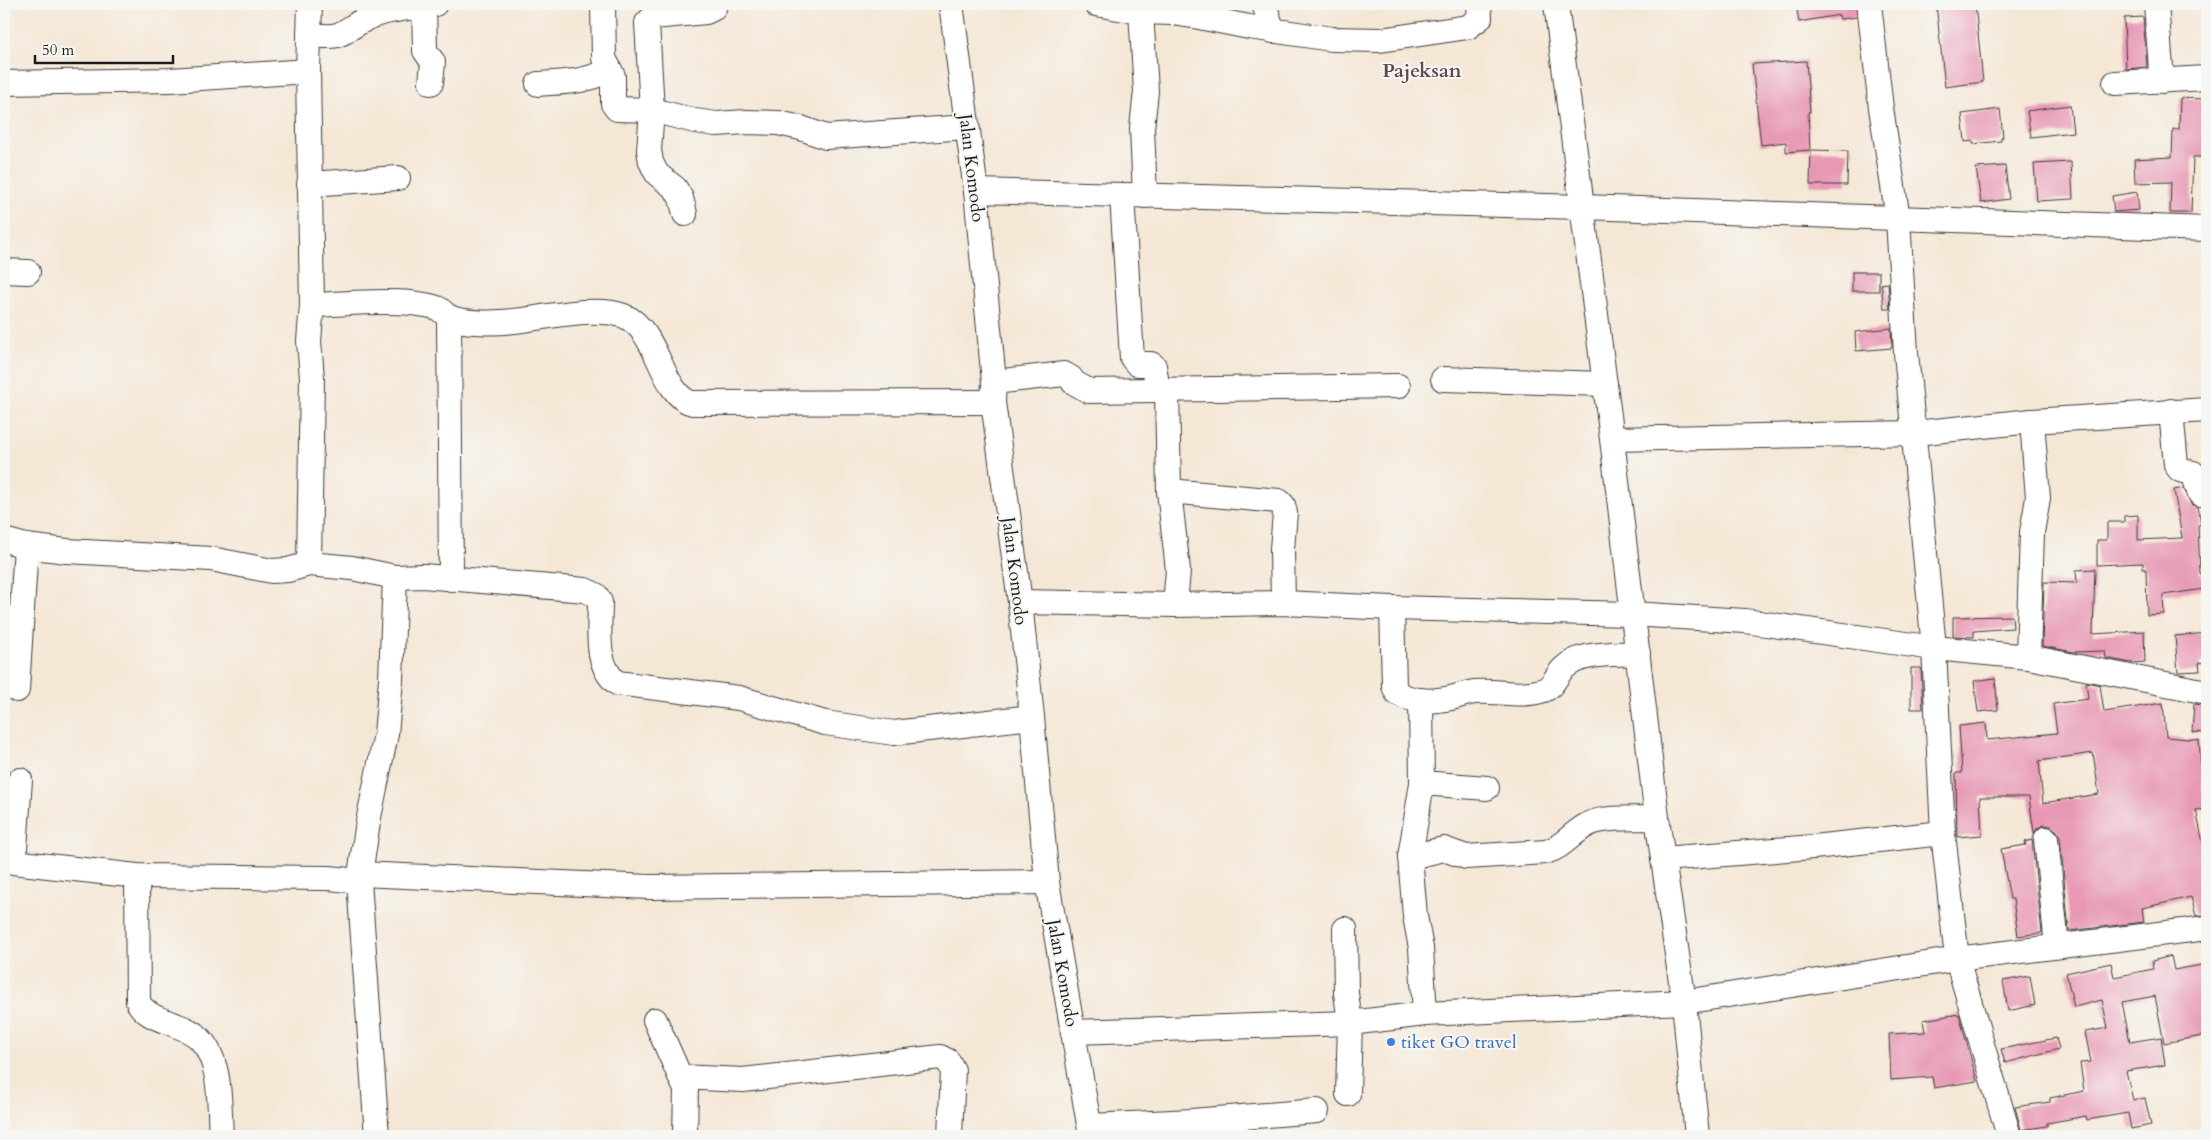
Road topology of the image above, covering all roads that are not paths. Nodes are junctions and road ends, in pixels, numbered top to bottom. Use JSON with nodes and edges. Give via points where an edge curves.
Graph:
{"nodes":[{"id":1,"x":310,"y":4,"type":"edge"},
{"id":2,"x":429,"y":4,"type":"edge"},
{"id":3,"x":603,"y":4,"type":"edge"},
{"id":4,"x":715,"y":4,"type":"edge"},
{"id":5,"x":951,"y":4,"type":"edge"},
{"id":6,"x":1096,"y":4,"type":"edge"},
{"id":7,"x":1264,"y":4,"type":"edge"},
{"id":8,"x":1479,"y":4,"type":"edge"},
{"id":9,"x":1556,"y":4,"type":"edge"},
{"id":10,"x":1869,"y":4,"type":"edge"},
{"id":11,"x":2156,"y":4,"type":"edge"},
{"id":12,"x":1141,"y":12,"type":"junction"},
{"id":13,"x":1273,"y":31,"type":"junction"},
{"id":14,"x":309,"y":34,"type":"junction"},
{"id":15,"x":609,"y":68,"type":"junction"},
{"id":16,"x":308,"y":71,"type":"junction"},
{"id":17,"x":2207,"y":78,"type":"edge"},
{"id":18,"x":2162,"y":81,"type":"junction"},
{"id":19,"x":4,"y":83,"type":"edge"},
{"id":20,"x":431,"y":83,"type":"dead end"},
{"id":21,"x":2114,"y":83,"type":"dead end"},
{"id":22,"x":538,"y":84,"type":"dead end"},
{"id":23,"x":652,"y":110,"type":"junction"},
{"id":24,"x":967,"y":127,"type":"junction"},
{"id":25,"x":398,"y":178,"type":"dead end"},
{"id":26,"x":309,"y":184,"type":"junction"},
{"id":27,"x":976,"y":191,"type":"junction"},
{"id":28,"x":1133,"y":196,"type":"junction"},
{"id":29,"x":1583,"y":207,"type":"junction"},
{"id":30,"x":684,"y":214,"type":"dead end"},
{"id":31,"x":1898,"y":219,"type":"junction"},
{"id":32,"x":2207,"y":229,"type":"edge"},
{"id":33,"x":4,"y":271,"type":"edge"},
{"id":34,"x":28,"y":272,"type":"dead end"},
{"id":35,"x":312,"y":305,"type":"junction"},
{"id":36,"x":449,"y":317,"type":"junction"},
{"id":37,"x":1443,"y":379,"type":"dead end"},
{"id":38,"x":1605,"y":384,"type":"junction"},
{"id":39,"x":1398,"y":386,"type":"dead end"},
{"id":40,"x":1162,"y":390,"type":"junction"},
{"id":41,"x":994,"y":392,"type":"junction"},
{"id":42,"x":2207,"y":410,"type":"edge"},
{"id":43,"x":2172,"y":411,"type":"junction"},
{"id":44,"x":2032,"y":421,"type":"junction"},
{"id":45,"x":1915,"y":434,"type":"junction"},
{"id":46,"x":1612,"y":439,"type":"junction"},
{"id":47,"x":1169,"y":491,"type":"junction"},
{"id":48,"x":2200,"y":494,"type":"dead end"},
{"id":49,"x":15,"y":543,"type":"edge"},
{"id":50,"x":309,"y":564,"type":"junction"},
{"id":51,"x":395,"y":577,"type":"junction"},
{"id":52,"x":451,"y":579,"type":"junction"},
{"id":53,"x":1020,"y":602,"type":"junction"},
{"id":54,"x":1283,"y":603,"type":"junction"},
{"id":55,"x":1175,"y":605,"type":"junction"},
{"id":56,"x":1392,"y":608,"type":"junction"},
{"id":57,"x":1632,"y":614,"type":"junction"},
{"id":58,"x":1934,"y":648,"type":"junction"},
{"id":59,"x":1638,"y":653,"type":"junction"},
{"id":60,"x":2028,"y":657,"type":"junction"},
{"id":61,"x":17,"y":690,"type":"dead end"},
{"id":62,"x":2207,"y":692,"type":"edge"},
{"id":63,"x":1421,"y":700,"type":"junction"},
{"id":64,"x":1032,"y":717,"type":"junction"},
{"id":65,"x":20,"y":780,"type":"dead end"},
{"id":66,"x":1422,"y":783,"type":"junction"},
{"id":67,"x":1487,"y":788,"type":"dead end"},
{"id":68,"x":1657,"y":818,"type":"junction"},
{"id":69,"x":1942,"y":833,"type":"junction"},
{"id":70,"x":2046,"y":839,"type":"dead end"},
{"id":71,"x":1410,"y":857,"type":"junction"},
{"id":72,"x":1663,"y":859,"type":"junction"},
{"id":73,"x":9,"y":861,"type":"edge"},
{"id":74,"x":136,"y":876,"type":"junction"},
{"id":75,"x":360,"y":877,"type":"junction"},
{"id":76,"x":1047,"y":882,"type":"junction"},
{"id":77,"x":2207,"y":928,"type":"edge"},
{"id":78,"x":1345,"y":929,"type":"dead end"},
{"id":79,"x":2057,"y":946,"type":"junction"},
{"id":80,"x":1957,"y":959,"type":"junction"},
{"id":81,"x":1684,"y":1002,"type":"junction"},
{"id":82,"x":1425,"y":1014,"type":"junction"},
{"id":83,"x":655,"y":1020,"type":"dead end"},
{"id":84,"x":1350,"y":1023,"type":"junction"},
{"id":85,"x":1074,"y":1032,"type":"junction"},
{"id":86,"x":680,"y":1077,"type":"junction"},
{"id":87,"x":1348,"y":1094,"type":"dead end"},
{"id":88,"x":1317,"y":1111,"type":"dead end"},
{"id":89,"x":1191,"y":1129,"type":"edge"},
{"id":90,"x":1090,"y":1131,"type":"edge"},
{"id":91,"x":221,"y":1136,"type":"edge"},
{"id":92,"x":377,"y":1136,"type":"edge"},
{"id":93,"x":685,"y":1136,"type":"edge"},
{"id":94,"x":950,"y":1136,"type":"edge"},
{"id":95,"x":1696,"y":1136,"type":"edge"},
{"id":96,"x":2008,"y":1136,"type":"edge"}],
"edges":[{"from":1,"to":14,"type":"street"},
{"from":2,"to":14,"type":"street","via":[[370,17],[339,36],[328,38]]},
{"from":2,"to":20,"type":"street","via":[[425,51],[433,62]]},
{"from":3,"to":15,"type":"street","via":[[604,58]]},
{"from":4,"to":23,"type":"street","via":[[706,12],[652,17],[647,23]]},
{"from":5,"to":24,"type":"street","name":"Jalan Komodo"},
{"from":6,"to":12,"type":"street"},
{"from":7,"to":13,"type":"street"},
{"from":8,"to":13,"type":"street","via":[[1480,18],[1468,28],[1454,30],[1364,40]]},
{"from":9,"to":29,"type":"street"},
{"from":10,"to":31,"type":"street"},
{"from":11,"to":18,"type":"street"},
{"from":12,"to":13,"type":"street","via":[[1172,13]]},
{"from":12,"to":28,"type":"street","via":[[1146,91]]},
{"from":14,"to":16,"type":"street"},
{"from":15,"to":22,"type":"street","via":[[582,80]]},
{"from":15,"to":23,"type":"street","via":[[613,76],[614,107]]},
{"from":16,"to":19,"type":"street","via":[[170,80]]},
{"from":16,"to":26,"type":"street"},
{"from":17,"to":18,"type":"street"},
{"from":18,"to":21,"type":"street"},
{"from":23,"to":24,"type":"street","via":[[716,124],[778,123],[826,137]]},
{"from":23,"to":30,"type":"street","via":[[651,162],[657,174],[675,188]]},
{"from":24,"to":27,"type":"street","name":"Jalan Komodo"},
{"from":25,"to":26,"type":"street"},
{"from":26,"to":35,"type":"street"},
{"from":27,"to":28,"type":"street"},
{"from":27,"to":41,"type":"street","name":"Jalan Komodo"},
{"from":28,"to":29,"type":"street"},
{"from":28,"to":40,"type":"street","via":[[1132,358],[1137,364],[1154,366]]},
{"from":29,"to":31,"type":"street"},
{"from":29,"to":38,"type":"street"},
{"from":31,"to":32,"type":"street"},
{"from":31,"to":45,"type":"street","via":[[1906,353]]},
{"from":33,"to":34,"type":"street"},
{"from":35,"to":36,"type":"street","via":[[412,303],[438,308]]},
{"from":35,"to":50,"type":"street","via":[[309,341],[312,405]]},
{"from":36,"to":41,"type":"street","via":[[512,321],[601,312],[623,316],[643,331],[680,397],[692,403]]},
{"from":36,"to":52,"type":"street"},
{"from":37,"to":38,"type":"street"},
{"from":38,"to":46,"type":"street"},
{"from":39,"to":40,"type":"street"},
{"from":40,"to":41,"type":"street","via":[[1089,391],[1064,374]]},
{"from":40,"to":47,"type":"street"},
{"from":41,"to":53,"type":"street","name":"Jalan Komodo"},
{"from":42,"to":43,"type":"street"},
{"from":43,"to":44,"type":"street"},
{"from":43,"to":48,"type":"street","via":[[2176,465],[2180,470],[2193,473]]},
{"from":44,"to":45,"type":"street"},
{"from":44,"to":60,"type":"street","via":[[2038,498],[2032,532]]},
{"from":45,"to":46,"type":"street"},
{"from":45,"to":58,"type":"street"},
{"from":46,"to":57,"type":"street"},
{"from":47,"to":54,"type":"street","via":[[1279,501],[1285,514]]},
{"from":47,"to":55,"type":"street","via":[[1178,570]]},
{"from":49,"to":50,"type":"street","via":[[67,551],[211,559],[272,571]]},
{"from":49,"to":61,"type":"street"},
{"from":50,"to":51,"type":"street"},
{"from":51,"to":52,"type":"street"},
{"from":51,"to":75,"type":"street","via":[[386,734]]},
{"from":52,"to":64,"type":"street","via":[[592,592],[600,602],[602,661],[611,679],[626,686],[739,698],[825,723],[894,733]]},
{"from":53,"to":55,"type":"street"},
{"from":53,"to":64,"type":"street","name":"Jalan Komodo"},
{"from":54,"to":55,"type":"street"},
{"from":54,"to":56,"type":"street"},
{"from":56,"to":57,"type":"street"},
{"from":56,"to":63,"type":"street","via":[[1394,686],[1397,693],[1407,699]]},
{"from":57,"to":58,"type":"street","via":[[1745,620]]},
{"from":57,"to":59,"type":"street"},
{"from":58,"to":60,"type":"street"},
{"from":58,"to":69,"type":"street"},
{"from":59,"to":63,"type":"street","via":[[1575,660],[1564,668],[1550,687],[1542,691],[1518,694],[1475,692],[1445,699]]},
{"from":59,"to":68,"type":"street"},
{"from":60,"to":62,"type":"street"},
{"from":63,"to":66,"type":"street"},
{"from":64,"to":76,"type":"street","name":"Jalan Komodo"},
{"from":65,"to":73,"type":"street"},
{"from":66,"to":67,"type":"street"},
{"from":66,"to":71,"type":"street"},
{"from":68,"to":71,"type":"street","via":[[1593,822],[1556,849],[1546,852],[1466,857],[1444,849]]},
{"from":68,"to":72,"type":"street"},
{"from":69,"to":72,"type":"street"},
{"from":69,"to":80,"type":"street"},
{"from":70,"to":79,"type":"street"},
{"from":71,"to":82,"type":"street"},
{"from":72,"to":81,"type":"street"},
{"from":73,"to":74,"type":"street"},
{"from":74,"to":75,"type":"street"},
{"from":74,"to":91,"type":"street","via":[[138,1002],[142,1010],[190,1031],[204,1045],[214,1064]]},
{"from":75,"to":76,"type":"street","via":[[650,887]]},
{"from":75,"to":92,"type":"street"},
{"from":76,"to":85,"type":"street","name":"Jalan Komodo"},
{"from":77,"to":79,"type":"street"},
{"from":78,"to":84,"type":"street"},
{"from":79,"to":80,"type":"street"},
{"from":80,"to":81,"type":"street"},
{"from":80,"to":96,"type":"street"},
{"from":81,"to":82,"type":"street"},
{"from":81,"to":95,"type":"street"},
{"from":82,"to":84,"type":"street"},
{"from":83,"to":86,"type":"street"},
{"from":84,"to":85,"type":"street"},
{"from":84,"to":87,"type":"street"},
{"from":85,"to":90,"type":"street","name":"Jalan Komodo"},
{"from":86,"to":93,"type":"street","via":[[686,1090]]},
{"from":86,"to":94,"type":"street","via":[[744,1080],[940,1057],[948,1061],[953,1070]]},
{"from":88,"to":89,"type":"street"},
{"from":89,"to":90,"type":"street"}]}
